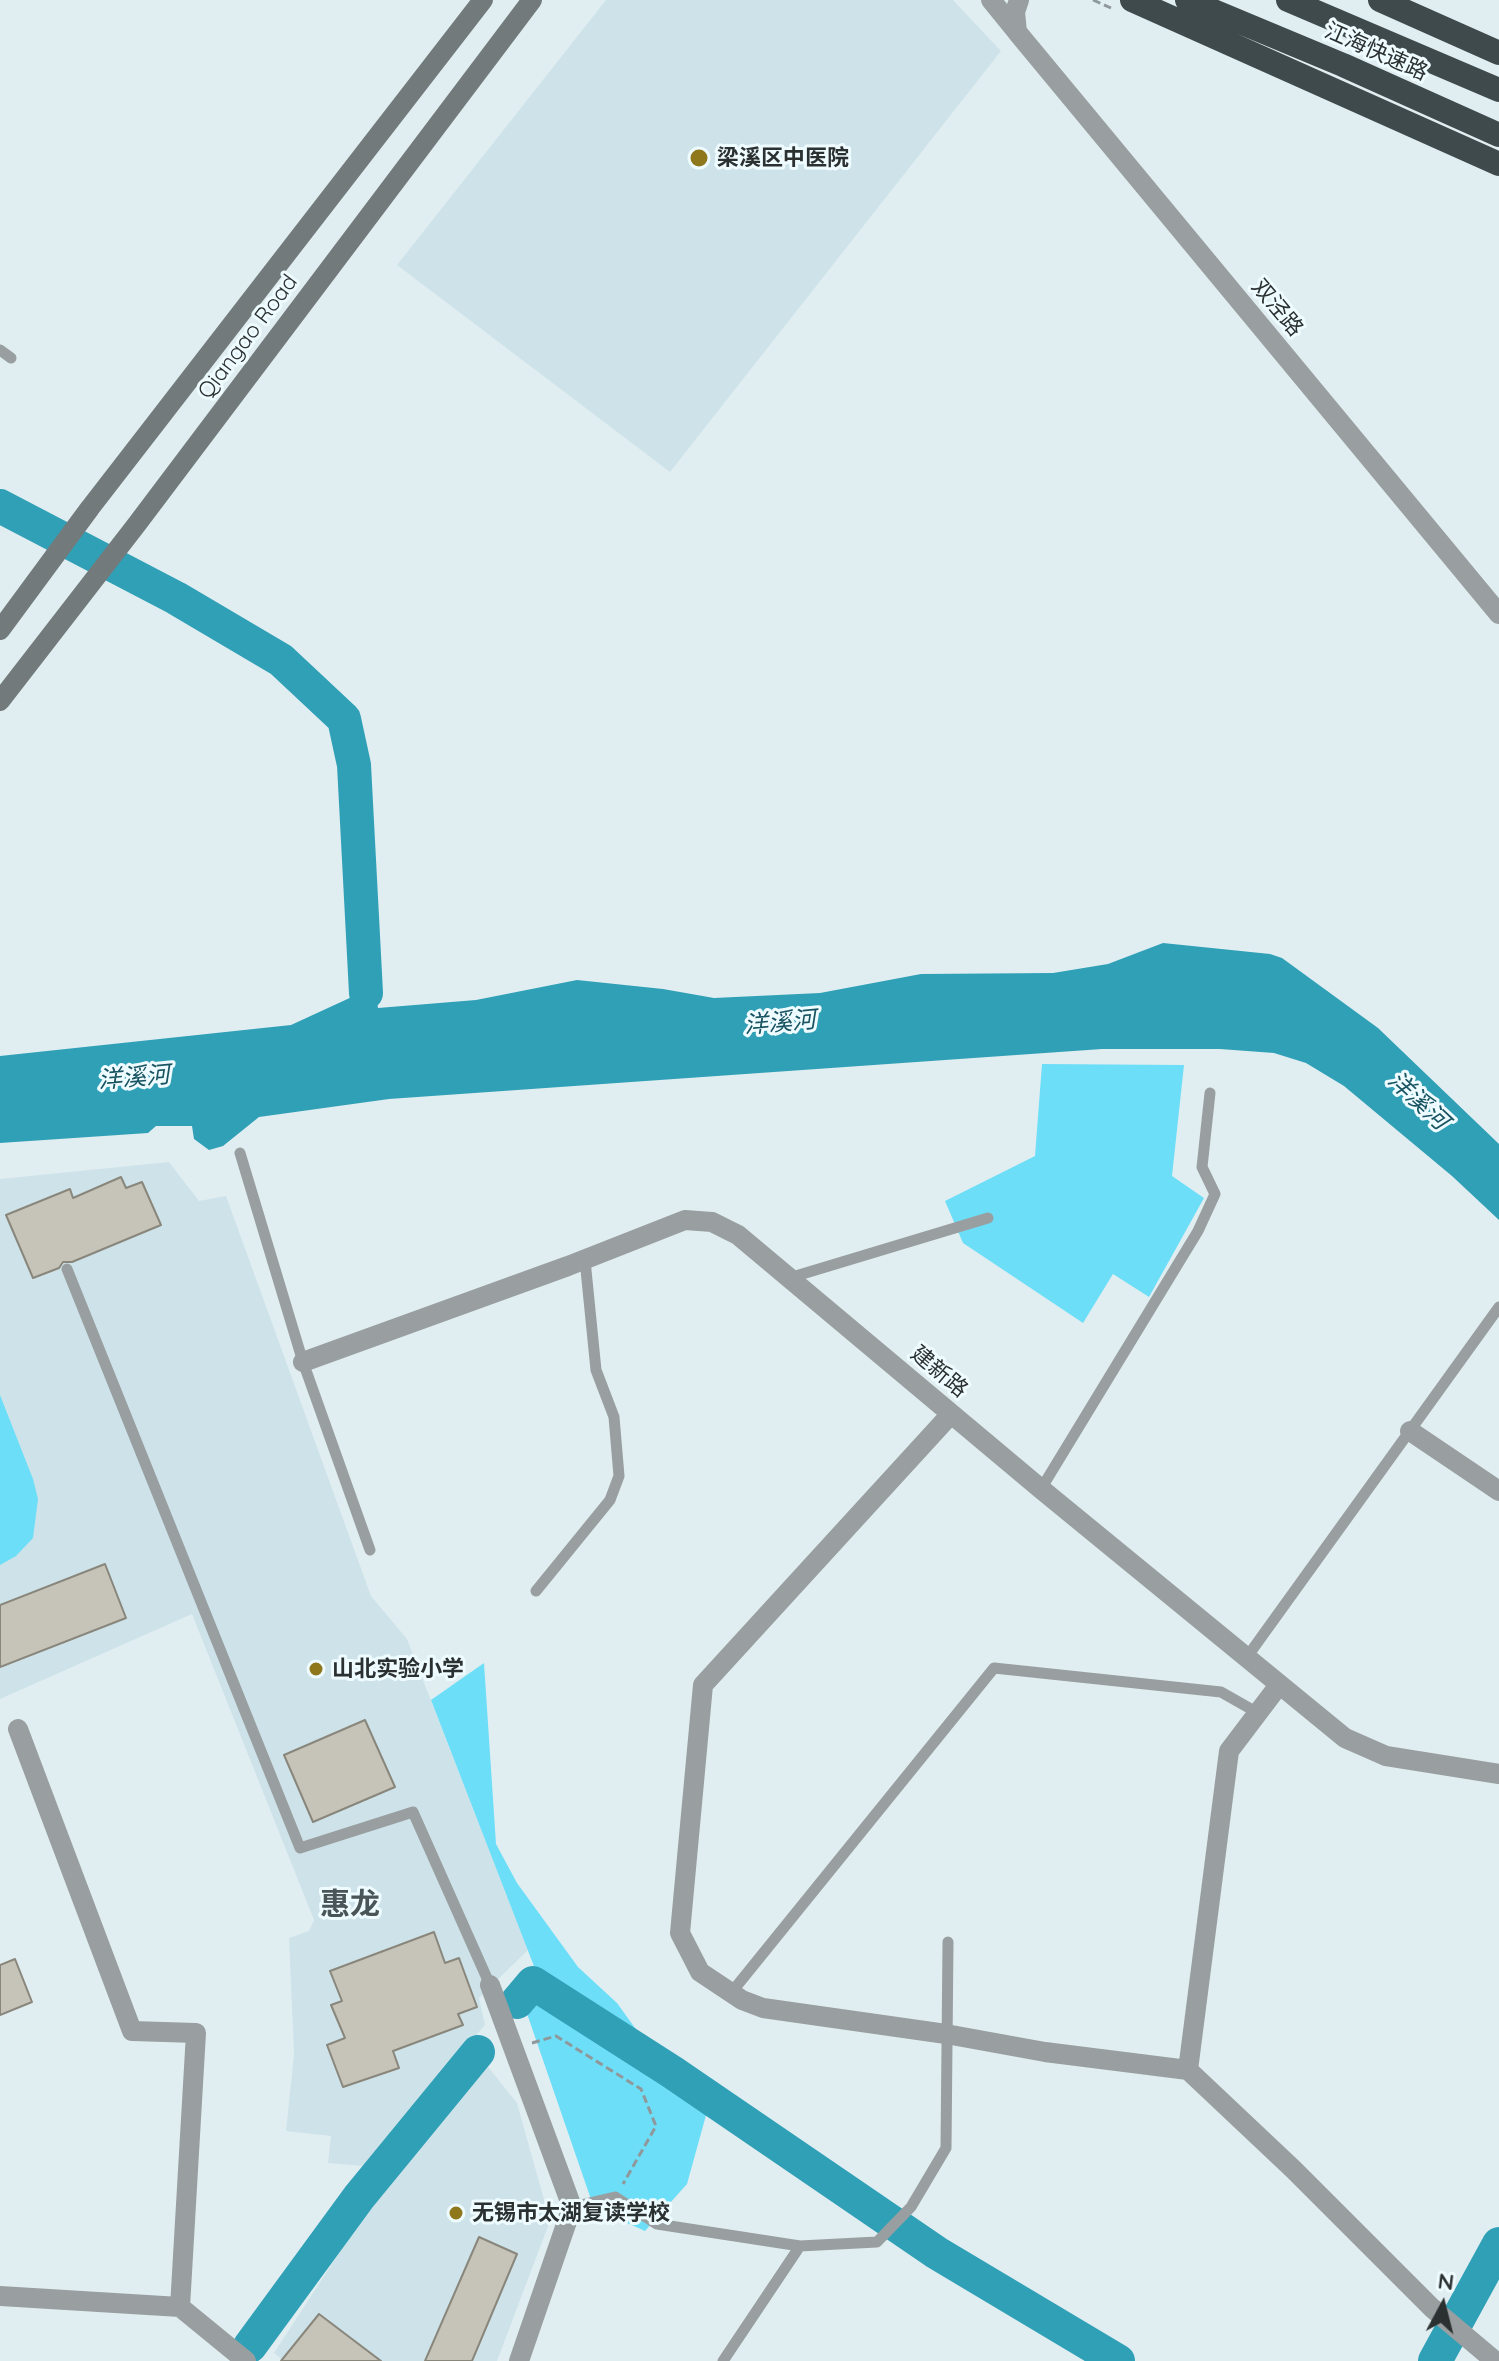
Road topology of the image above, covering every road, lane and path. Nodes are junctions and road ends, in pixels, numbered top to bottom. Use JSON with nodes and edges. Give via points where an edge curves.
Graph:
{"nodes":[{"id":1,"x":483,"y":0,"type":"edge"},
{"id":2,"x":532,"y":0,"type":"edge"},
{"id":3,"x":991,"y":0,"type":"edge"},
{"id":4,"x":1019,"y":0,"type":"edge"},
{"id":5,"x":1132,"y":0,"type":"edge"},
{"id":6,"x":1187,"y":0,"type":"edge"},
{"id":7,"x":1288,"y":0,"type":"edge"},
{"id":8,"x":1380,"y":0,"type":"edge"},
{"id":9,"x":1017,"y":32,"type":"junction"},
{"id":10,"x":1497,"y":53,"type":"edge"},
{"id":11,"x":1499,"y":90,"type":"edge"},
{"id":12,"x":1499,"y":135,"type":"edge"},
{"id":13,"x":1499,"y":164,"type":"edge"},
{"id":14,"x":0,"y":350,"type":"edge"},
{"id":15,"x":11,"y":358,"type":"dead end"},
{"id":16,"x":1499,"y":614,"type":"edge"},
{"id":17,"x":0,"y":630,"type":"edge"},
{"id":18,"x":0,"y":701,"type":"edge"},
{"id":19,"x":1210,"y":1093,"type":"dead end"},
{"id":20,"x":240,"y":1153,"type":"dead end"},
{"id":21,"x":988,"y":1218,"type":"dead end"},
{"id":22,"x":585,"y":1260,"type":"junction"},
{"id":23,"x":67,"y":1269,"type":"dead end"},
{"id":24,"x":789,"y":1278,"type":"junction"},
{"id":25,"x":1499,"y":1307,"type":"edge"},
{"id":26,"x":303,"y":1362,"type":"junction"},
{"id":27,"x":951,"y":1414,"type":"junction"},
{"id":28,"x":1410,"y":1431,"type":"junction"},
{"id":29,"x":1041,"y":1489,"type":"junction"},
{"id":30,"x":1499,"y":1491,"type":"edge"},
{"id":31,"x":370,"y":1550,"type":"dead end"},
{"id":32,"x":536,"y":1591,"type":"dead end"},
{"id":33,"x":1247,"y":1657,"type":"junction"},
{"id":34,"x":1279,"y":1685,"type":"junction"},
{"id":35,"x":1258,"y":1713,"type":"junction"},
{"id":36,"x":18,"y":1729,"type":"dead end"},
{"id":37,"x":1499,"y":1774,"type":"edge"},
{"id":38,"x":948,"y":1942,"type":"dead end"},
{"id":39,"x":490,"y":1985,"type":"joint"},
{"id":40,"x":731,"y":1993,"type":"junction"},
{"id":41,"x":946,"y":2034,"type":"junction"},
{"id":42,"x":513,"y":2049,"type":"junction"},
{"id":43,"x":1188,"y":2070,"type":"junction"},
{"id":44,"x":615,"y":2197,"type":"junction"},
{"id":45,"x":572,"y":2207,"type":"junction"},
{"id":46,"x":800,"y":2246,"type":"junction"},
{"id":47,"x":0,"y":2296,"type":"edge"},
{"id":48,"x":180,"y":2307,"type":"junction"},
{"id":49,"x":1487,"y":2355,"type":"edge"},
{"id":50,"x":246,"y":2361,"type":"edge"},
{"id":51,"x":519,"y":2361,"type":"edge"},
{"id":52,"x":723,"y":2361,"type":"edge"}],
"edges":[{"from":1,"to":17,"type":"main road","name":"Qiangao Road"},
{"from":2,"to":18,"type":"main road","name":"Qiangao Road"},
{"from":3,"to":9,"type":"street","name":"双泾路"},
{"from":4,"to":9,"type":"street"},
{"from":5,"to":13,"type":"highway"},
{"from":6,"to":12,"type":"highway","name":"江海快速路"},
{"from":7,"to":11,"type":"highway","name":"江海快速路"},
{"from":8,"to":10,"type":"highway"},
{"from":9,"to":16,"type":"street","name":"双泾路"},
{"from":14,"to":15,"type":"lane"},
{"from":19,"to":29,"type":"lane","via":[[1202,1167],[1215,1194],[1198,1231]]},
{"from":20,"to":26,"type":"lane"},
{"from":21,"to":24,"type":"lane"},
{"from":22,"to":24,"type":"street","name":"建新路","via":[[685,1220],[712,1222],[738,1235]]},
{"from":22,"to":26,"type":"street","name":"建新路"},
{"from":22,"to":32,"type":"lane","via":[[596,1370],[614,1417],[619,1476],[610,1500]]},
{"from":23,"to":39,"type":"lane","via":[[300,1848],[413,1812]]},
{"from":24,"to":27,"type":"street","name":"建新路"},
{"from":25,"to":28,"type":"lane"},
{"from":26,"to":31,"type":"lane"},
{"from":27,"to":29,"type":"street","name":"建新路"},
{"from":27,"to":40,"type":"street","via":[[703,1685],[680,1933],[700,1972]]},
{"from":28,"to":30,"type":"street"},
{"from":28,"to":33,"type":"lane"},
{"from":29,"to":33,"type":"street","name":"建新路"},
{"from":33,"to":34,"type":"street","name":"建新路"},
{"from":34,"to":35,"type":"street"},
{"from":34,"to":37,"type":"street","name":"建新路","via":[[1345,1738],[1386,1756]]},
{"from":35,"to":40,"type":"lane","via":[[1221,1692],[994,1668]]},
{"from":35,"to":43,"type":"street","via":[[1229,1751]]},
{"from":36,"to":48,"type":"street","via":[[132,2031],[196,2033]]},
{"from":38,"to":41,"type":"lane"},
{"from":39,"to":42,"type":"street"},
{"from":40,"to":41,"type":"street","via":[[763,2008]]},
{"from":41,"to":43,"type":"street"},
{"from":41,"to":46,"type":"lane","via":[[946,2148],[911,2207],[877,2242]]},
{"from":42,"to":44,"type":"path","via":[[556,2036],[641,2089],[656,2126]]},
{"from":42,"to":45,"type":"street"},
{"from":43,"to":49,"type":"street"},
{"from":44,"to":45,"type":"lane"},
{"from":44,"to":46,"type":"lane","via":[[657,2224]]},
{"from":45,"to":51,"type":"street"},
{"from":46,"to":52,"type":"lane"},
{"from":47,"to":48,"type":"street"},
{"from":48,"to":50,"type":"street"}]}
